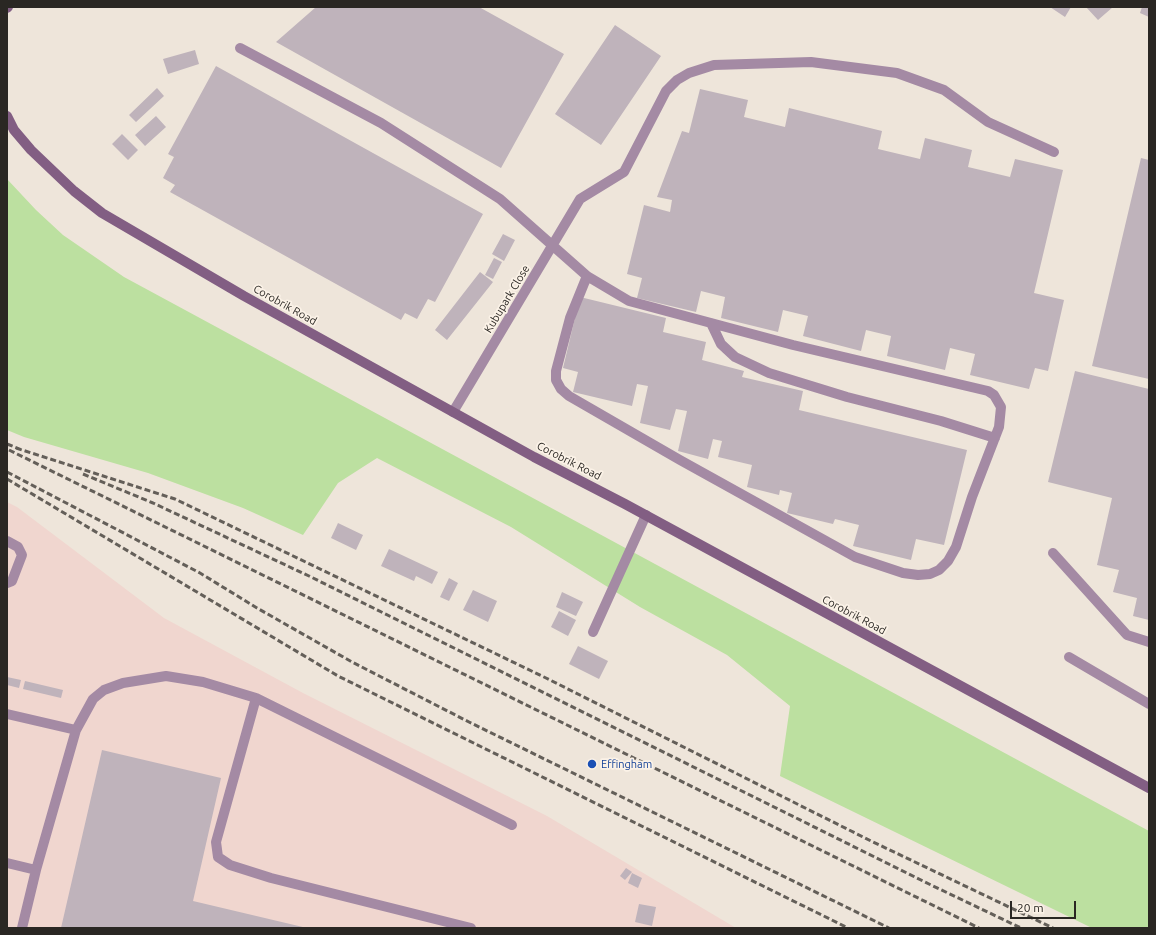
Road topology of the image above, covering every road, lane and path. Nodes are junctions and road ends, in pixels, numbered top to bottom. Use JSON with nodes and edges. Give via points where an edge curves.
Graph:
{"nodes":[{"id":1,"x":240,"y":48,"type":"dead end"},
{"id":2,"x":7,"y":116,"type":"edge"},
{"id":3,"x":1054,"y":152,"type":"dead end"},
{"id":4,"x":552,"y":246,"type":"junction"},
{"id":5,"x":587,"y":276,"type":"junction"},
{"id":6,"x":711,"y":323,"type":"junction"},
{"id":7,"x":453,"y":412,"type":"junction"},
{"id":8,"x":995,"y":438,"type":"junction"},
{"id":9,"x":646,"y":515,"type":"junction"},
{"id":10,"x":7,"y":541,"type":"edge"},
{"id":11,"x":1053,"y":553,"type":"dead end"},
{"id":12,"x":7,"y":583,"type":"edge"},
{"id":13,"x":593,"y":632,"type":"dead end"},
{"id":14,"x":1149,"y":642,"type":"edge"},
{"id":15,"x":1068,"y":657,"type":"dead end"},
{"id":16,"x":256,"y":698,"type":"junction"},
{"id":17,"x":1149,"y":704,"type":"edge"},
{"id":18,"x":7,"y":714,"type":"edge"},
{"id":19,"x":76,"y":730,"type":"junction"},
{"id":20,"x":1149,"y":788,"type":"edge"},
{"id":21,"x":512,"y":825,"type":"dead end"},
{"id":22,"x":7,"y":863,"type":"edge"},
{"id":23,"x":36,"y":870,"type":"junction"},
{"id":24,"x":22,"y":928,"type":"edge"},
{"id":25,"x":470,"y":928,"type":"edge"}],
"edges":[{"from":1,"to":4,"type":"lane","via":[[388,127],[500,199]]},
{"from":2,"to":7,"type":"street","name":"Corobrik Road","via":[[14,130],[31,150],[74,191],[102,213],[244,296]]},
{"from":3,"to":4,"type":"lane","name":"Kubupark Close","via":[[988,122],[944,90],[897,73],[811,62],[714,65],[689,73],[666,91],[624,172],[580,199]]},
{"from":4,"to":5,"type":"lane"},
{"from":4,"to":7,"type":"lane","name":"Kubupark Close"},
{"from":5,"to":6,"type":"lane","via":[[629,301]]},
{"from":5,"to":8,"type":"lane","via":[[570,318],[556,366],[556,380],[561,389],[680,460],[855,557],[903,574],[930,574],[939,570],[956,547]]},
{"from":6,"to":8,"type":"lane","via":[[721,344],[735,357],[769,372],[847,397]]},
{"from":6,"to":8,"type":"lane","via":[[988,392],[994,395],[1001,407]]},
{"from":7,"to":9,"type":"street","name":"Corobrik Road"},
{"from":9,"to":13,"type":"lane"},
{"from":9,"to":20,"type":"street","name":"Corobrik Road"},
{"from":10,"to":12,"type":"lane","via":[[18,547],[22,555],[12,581]]},
{"from":11,"to":14,"type":"lane","via":[[1127,635]]},
{"from":15,"to":17,"type":"lane"},
{"from":16,"to":19,"type":"lane","via":[[203,682],[166,676],[123,682],[104,690],[93,699]]},
{"from":16,"to":21,"type":"lane"},
{"from":16,"to":25,"type":"lane","via":[[216,842],[218,857],[230,865],[271,878]]},
{"from":18,"to":19,"type":"lane"},
{"from":19,"to":23,"type":"lane"},
{"from":22,"to":23,"type":"lane"},
{"from":23,"to":24,"type":"lane"}]}
